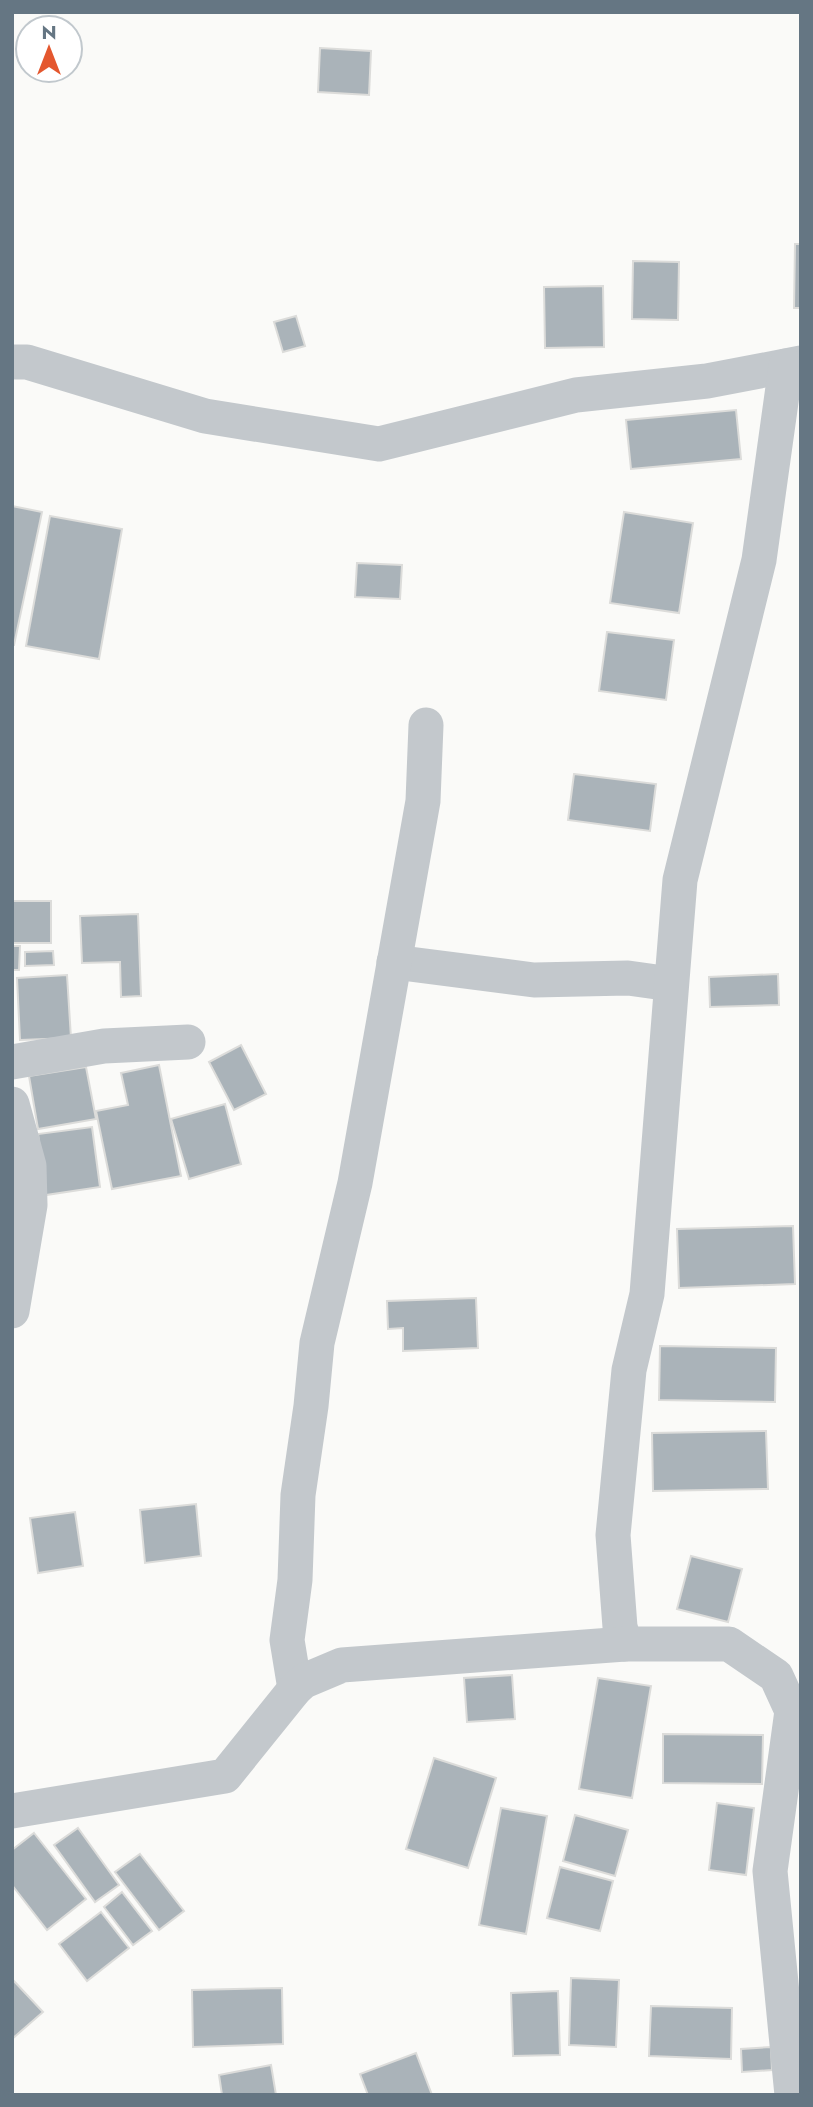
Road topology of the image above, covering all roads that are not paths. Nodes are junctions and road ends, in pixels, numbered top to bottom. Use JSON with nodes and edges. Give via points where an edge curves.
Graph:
{"nodes":[{"id":1,"x":12,"y":362,"type":"edge"},
{"id":2,"x":794,"y":365,"type":"edge"},
{"id":3,"x":426,"y":725,"type":"dead end"},
{"id":4,"x":394,"y":962,"type":"junction"},
{"id":5,"x":671,"y":984,"type":"junction"},
{"id":6,"x":188,"y":1042,"type":"dead end"},
{"id":7,"x":12,"y":1062,"type":"edge"},
{"id":8,"x":12,"y":1104,"type":"edge"},
{"id":9,"x":12,"y":1311,"type":"edge"},
{"id":10,"x":625,"y":1644,"type":"junction"},
{"id":11,"x":295,"y":1689,"type":"junction"},
{"id":12,"x":12,"y":1811,"type":"edge"},
{"id":13,"x":792,"y":2095,"type":"edge"}],
"edges":[{"from":1,"to":2,"type":"street","via":[[27,362],[205,416],[379,444],[576,395],[706,381]]},
{"from":2,"to":5,"type":"street","via":[[759,560],[680,880]]},
{"from":3,"to":4,"type":"street","via":[[424,801]]},
{"from":4,"to":5,"type":"street","via":[[534,980],[628,978]]},
{"from":4,"to":11,"type":"street","via":[[355,1183],[317,1343],[298,1495],[287,1640]]},
{"from":5,"to":10,"type":"street","via":[[647,1294],[629,1370],[613,1535]]},
{"from":6,"to":7,"type":"street","via":[[104,1046]]},
{"from":8,"to":9,"type":"street","via":[[29,1166],[30,1205]]},
{"from":10,"to":11,"type":"street","via":[[342,1665]]},
{"from":10,"to":13,"type":"street","via":[[729,1644],[776,1676],[792,1711],[770,1871]]},
{"from":11,"to":12,"type":"street","via":[[225,1776]]}]}
